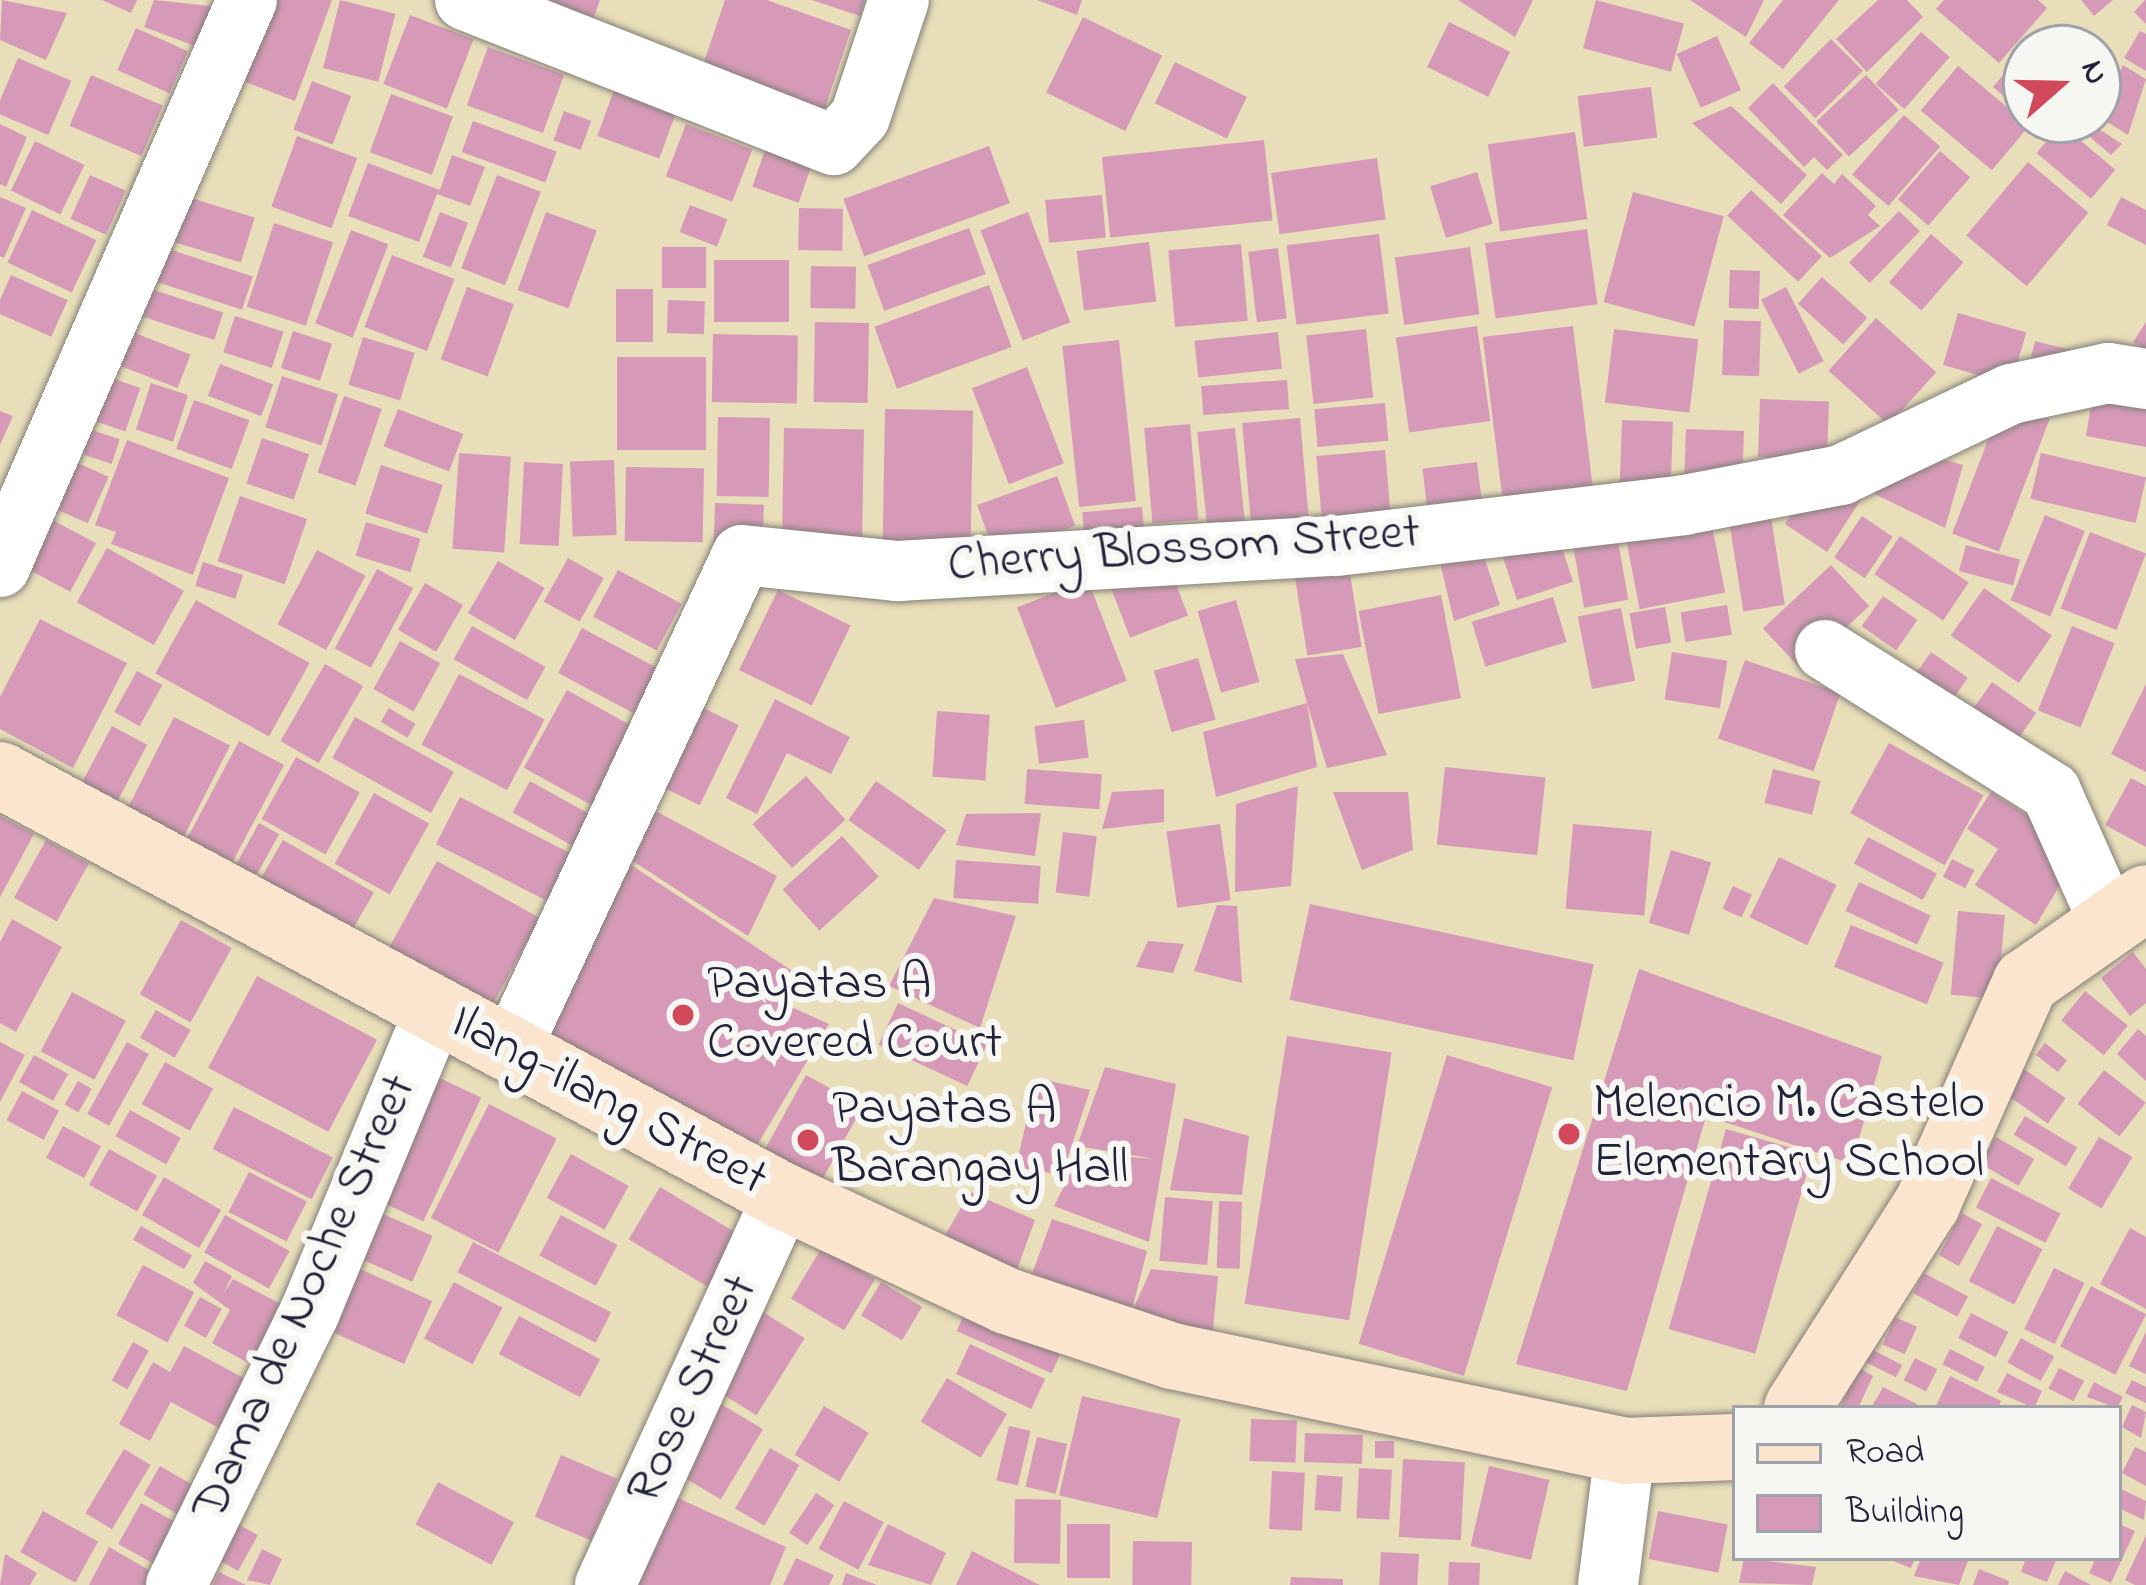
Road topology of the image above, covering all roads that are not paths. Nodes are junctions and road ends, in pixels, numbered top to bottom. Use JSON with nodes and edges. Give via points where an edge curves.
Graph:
{"nodes":[{"id":1,"x":247,"y":0,"type":"edge"},
{"id":2,"x":465,"y":0,"type":"edge"},
{"id":3,"x":899,"y":0,"type":"edge"},
{"id":4,"x":2146,"y":379,"type":"edge"},
{"id":5,"x":0,"y":566,"type":"edge"},
{"id":6,"x":1825,"y":650,"type":"dead end"},
{"id":7,"x":0,"y":775,"type":"edge"},
{"id":8,"x":2127,"y":907,"type":"edge"},
{"id":9,"x":435,"y":1010,"type":"junction"},
{"id":10,"x":511,"y":1049,"type":"junction"},
{"id":11,"x":783,"y":1196,"type":"junction"},
{"id":12,"x":1799,"y":1405,"type":"edge"},
{"id":13,"x":1732,"y":1447,"type":"edge"},
{"id":14,"x":1625,"y":1451,"type":"junction"},
{"id":15,"x":176,"y":1585,"type":"edge"},
{"id":16,"x":605,"y":1585,"type":"edge"},
{"id":17,"x":1608,"y":1585,"type":"edge"}],
"edges":[{"from":1,"to":5,"type":"street"},
{"from":2,"to":3,"type":"street","via":[[834,145],[860,117]]},
{"from":4,"to":10,"type":"street","name":"Cherry Blossom Street","via":[[2108,373],[2011,394],[1840,476],[1684,506],[1337,546],[898,571],[742,555]]},
{"from":6,"to":8,"type":"street","via":[[2051,792]]},
{"from":7,"to":9,"type":"street","name":"Ilang-ilang Street"},
{"from":8,"to":12,"type":"street","via":[[2026,982],[1928,1204]]},
{"from":9,"to":10,"type":"street","name":"Ilang-ilang Street"},
{"from":9,"to":15,"type":"street","name":"Dama de Noche Street","via":[[309,1314]]},
{"from":10,"to":11,"type":"street","name":"Ilang-ilang Street"},
{"from":11,"to":14,"type":"street","name":"Ilang-ilang Street","via":[[1007,1301],[1172,1356]]},
{"from":11,"to":16,"type":"street","name":"Rose Street"},
{"from":13,"to":14,"type":"street","name":"Ilang-ilang Street"},
{"from":14,"to":17,"type":"street"}]}
